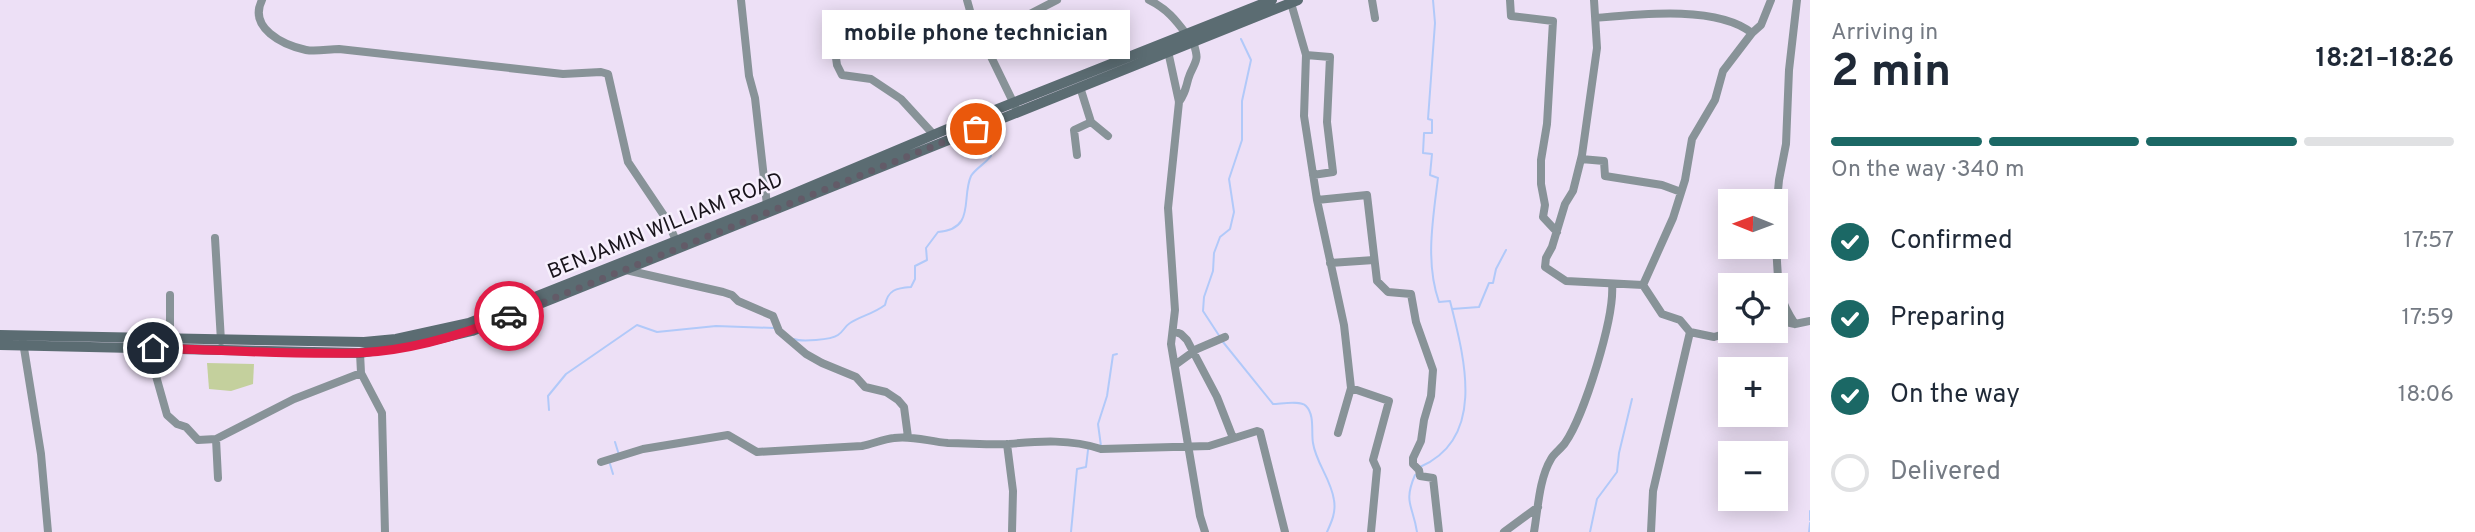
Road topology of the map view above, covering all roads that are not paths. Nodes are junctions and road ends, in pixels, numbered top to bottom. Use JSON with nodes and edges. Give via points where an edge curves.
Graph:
{"nodes":[{"id":1,"x":262,"y":0,"type":"edge"},
{"id":2,"x":741,"y":0,"type":"edge"},
{"id":3,"x":967,"y":0,"type":"edge"},
{"id":4,"x":1057,"y":0,"type":"edge"},
{"id":5,"x":1149,"y":0,"type":"edge"},
{"id":6,"x":1272,"y":0,"type":"edge"},
{"id":7,"x":1372,"y":0,"type":"edge"},
{"id":8,"x":1510,"y":0,"type":"edge"},
{"id":9,"x":1594,"y":0,"type":"edge"},
{"id":10,"x":1771,"y":0,"type":"edge"},
{"id":11,"x":1797,"y":0,"type":"edge"},
{"id":12,"x":1295,"y":1,"type":"edge"},
{"id":13,"x":1375,"y":18,"type":"dead end"},
{"id":14,"x":1596,"y":18,"type":"junction"},
{"id":15,"x":978,"y":30,"type":"junction"},
{"id":16,"x":1752,"y":33,"type":"junction"},
{"id":17,"x":1190,"y":38,"type":"junction"},
{"id":18,"x":835,"y":51,"type":"dead end"},
{"id":19,"x":1168,"y":51,"type":"junction"},
{"id":20,"x":1306,"y":55,"type":"junction"},
{"id":21,"x":1080,"y":87,"type":"junction"},
{"id":22,"x":1179,"y":102,"type":"junction"},
{"id":23,"x":1016,"y":107,"type":"junction"},
{"id":24,"x":1091,"y":122,"type":"junction"},
{"id":25,"x":934,"y":135,"type":"junction"},
{"id":26,"x":1108,"y":136,"type":"dead end"},
{"id":27,"x":1077,"y":155,"type":"dead end"},
{"id":28,"x":1581,"y":159,"type":"junction"},
{"id":29,"x":1313,"y":175,"type":"junction"},
{"id":30,"x":1778,"y":189,"type":"edge"},
{"id":31,"x":1681,"y":192,"type":"junction"},
{"id":32,"x":1317,"y":200,"type":"junction"},
{"id":33,"x":767,"y":205,"type":"junction"},
{"id":34,"x":1557,"y":232,"type":"junction"},
{"id":35,"x":215,"y":238,"type":"dead end"},
{"id":36,"x":678,"y":246,"type":"junction"},
{"id":37,"x":1777,"y":259,"type":"edge"},
{"id":38,"x":1374,"y":260,"type":"junction"},
{"id":39,"x":1330,"y":264,"type":"junction"},
{"id":40,"x":626,"y":270,"type":"junction"},
{"id":41,"x":1612,"y":285,"type":"junction"},
{"id":42,"x":1643,"y":285,"type":"junction"},
{"id":43,"x":170,"y":295,"type":"dead end"},
{"id":44,"x":1810,"y":321,"type":"edge"},
{"id":45,"x":1788,"y":323,"type":"edge"},
{"id":46,"x":1795,"y":324,"type":"junction"},
{"id":47,"x":1173,"y":331,"type":"junction"},
{"id":48,"x":1690,"y":332,"type":"junction"},
{"id":49,"x":0,"y":335,"type":"edge"},
{"id":50,"x":1718,"y":336,"type":"edge"},
{"id":51,"x":1225,"y":337,"type":"dead end"},
{"id":52,"x":170,"y":340,"type":"junction"},
{"id":53,"x":23,"y":341,"type":"junction"},
{"id":54,"x":221,"y":341,"type":"junction"},
{"id":55,"x":0,"y":345,"type":"edge"},
{"id":56,"x":153,"y":348,"type":"junction"},
{"id":57,"x":1192,"y":352,"type":"junction"},
{"id":58,"x":360,"y":353,"type":"junction"},
{"id":59,"x":1175,"y":365,"type":"junction"},
{"id":60,"x":361,"y":373,"type":"junction"},
{"id":61,"x":1351,"y":388,"type":"junction"},
{"id":62,"x":1338,"y":433,"type":"dead end"},
{"id":63,"x":908,"y":437,"type":"junction"},
{"id":64,"x":216,"y":439,"type":"junction"},
{"id":65,"x":1233,"y":439,"type":"junction"},
{"id":66,"x":1007,"y":444,"type":"junction"},
{"id":67,"x":1188,"y":447,"type":"junction"},
{"id":68,"x":601,"y":462,"type":"dead end"},
{"id":69,"x":219,"y":478,"type":"dead end"},
{"id":70,"x":1538,"y":507,"type":"junction"},
{"id":71,"x":48,"y":532,"type":"edge"},
{"id":72,"x":385,"y":532,"type":"edge"},
{"id":73,"x":1012,"y":532,"type":"edge"},
{"id":74,"x":1205,"y":532,"type":"edge"},
{"id":75,"x":1285,"y":532,"type":"edge"},
{"id":76,"x":1371,"y":532,"type":"edge"},
{"id":77,"x":1439,"y":532,"type":"edge"},
{"id":78,"x":1504,"y":532,"type":"edge"},
{"id":79,"x":1534,"y":532,"type":"edge"},
{"id":80,"x":1651,"y":532,"type":"edge"}],
"edges":[{"from":1,"to":36,"type":"street","via":[[258,8],[261,24],[272,37],[307,50],[339,49],[563,74],[608,74],[628,162],[667,220]]},
{"from":2,"to":33,"type":"street"},
{"from":3,"to":15,"type":"street"},
{"from":4,"to":15,"type":"street","via":[[1024,17]]},
{"from":5,"to":17,"type":"street","via":[[1173,15]]},
{"from":6,"to":17,"type":"main road","name":"BENJAMIN WILLIAM ROAD"},
{"from":7,"to":13,"type":"street"},
{"from":8,"to":34,"type":"street","via":[[1511,16],[1553,21],[1541,184],[1543,217]]},
{"from":9,"to":14,"type":"street"},
{"from":10,"to":16,"type":"street","via":[[1761,25]]},
{"from":11,"to":30,"type":"street"},
{"from":12,"to":17,"type":"main road","name":"BENJAMIN WILLIAM ROAD"},
{"from":12,"to":20,"type":"street"},
{"from":14,"to":16,"type":"street","via":[[1687,15],[1732,21]]},
{"from":14,"to":28,"type":"street","via":[[1597,48]]},
{"from":15,"to":23,"type":"street"},
{"from":16,"to":31,"type":"street","via":[[1723,71],[1715,100],[1696,131]]},
{"from":17,"to":19,"type":"main road","name":"BENJAMIN WILLIAM ROAD"},
{"from":17,"to":22,"type":"street","via":[[1197,58]]},
{"from":17,"to":23,"type":"main road","name":"BENJAMIN WILLIAM ROAD"},
{"from":18,"to":25,"type":"street","via":[[842,75],[871,79],[901,99]]},
{"from":19,"to":21,"type":"main road","name":"BENJAMIN WILLIAM ROAD"},
{"from":19,"to":22,"type":"street"},
{"from":20,"to":29,"type":"street","via":[[1304,116]]},
{"from":20,"to":29,"type":"street","via":[[1330,57],[1327,122],[1333,170]]},
{"from":21,"to":23,"type":"main road","name":"BENJAMIN WILLIAM ROAD"},
{"from":21,"to":24,"type":"street"},
{"from":22,"to":47,"type":"street","via":[[1168,208]]},
{"from":23,"to":25,"type":"main road","name":"BENJAMIN WILLIAM ROAD"},
{"from":23,"to":36,"type":"main road","name":"BENJAMIN WILLIAM ROAD"},
{"from":24,"to":26,"type":"street"},
{"from":24,"to":27,"type":"street","via":[[1074,130]]},
{"from":25,"to":33,"type":"main road","name":"BENJAMIN WILLIAM ROAD"},
{"from":28,"to":31,"type":"street","via":[[1604,161],[1605,176]]},
{"from":28,"to":34,"type":"street"},
{"from":29,"to":32,"type":"street"},
{"from":31,"to":42,"type":"street"},
{"from":32,"to":38,"type":"street","via":[[1367,195]]},
{"from":32,"to":39,"type":"street"},
{"from":33,"to":36,"type":"main road","name":"BENJAMIN WILLIAM ROAD"},
{"from":34,"to":41,"type":"street","via":[[1545,267],[1566,281]]},
{"from":35,"to":54,"type":"street"},
{"from":36,"to":40,"type":"main road","name":"BENJAMIN WILLIAM ROAD"},
{"from":36,"to":54,"type":"main road","name":"BENJAMIN WILLIAM ROAD","via":[[469,324],[430,333],[364,342]]},
{"from":37,"to":46,"type":"street","via":[[1780,296]]},
{"from":38,"to":39,"type":"street"},
{"from":38,"to":77,"type":"street","via":[[1382,287],[1411,294],[1433,370],[1413,464],[1422,477],[1433,478]]},
{"from":39,"to":61,"type":"street","via":[[1344,325]]},
{"from":40,"to":58,"type":"main road","name":"BENJAMIN WILLIAM ROAD","via":[[472,331]]},
{"from":40,"to":63,"type":"street","via":[[732,295],[737,302],[773,316],[778,329],[806,354],[898,400],[904,407]]},
{"from":41,"to":42,"type":"street"},
{"from":41,"to":70,"type":"street","via":[[1609,321],[1594,374],[1574,426],[1551,458]]},
{"from":42,"to":48,"type":"street","via":[[1662,314],[1680,320]]},
{"from":43,"to":52,"type":"street"},
{"from":44,"to":46,"type":"street"},
{"from":45,"to":46,"type":"street"},
{"from":47,"to":57,"type":"street","via":[[1187,340]]},
{"from":47,"to":59,"type":"street"},
{"from":48,"to":50,"type":"street"},
{"from":48,"to":80,"type":"street","via":[[1653,491]]},
{"from":49,"to":53,"type":"main road","name":"BENJAMIN WILLIAM ROAD"},
{"from":51,"to":57,"type":"street"},
{"from":52,"to":53,"type":"main road","name":"BENJAMIN WILLIAM ROAD"},
{"from":52,"to":54,"type":"main road","name":"BENJAMIN WILLIAM ROAD"},
{"from":53,"to":55,"type":"main road","name":"BENJAMIN WILLIAM ROAD"},
{"from":53,"to":56,"type":"main road","name":"BENJAMIN WILLIAM ROAD"},
{"from":53,"to":71,"type":"street"},
{"from":56,"to":58,"type":"main road","name":"BENJAMIN WILLIAM ROAD"},
{"from":56,"to":64,"type":"street","via":[[167,415],[198,440]]},
{"from":57,"to":59,"type":"street"},
{"from":57,"to":65,"type":"street"},
{"from":58,"to":60,"type":"street"},
{"from":59,"to":67,"type":"street"},
{"from":60,"to":64,"type":"street","via":[[294,399]]},
{"from":60,"to":72,"type":"street","via":[[382,413]]},
{"from":61,"to":62,"type":"street"},
{"from":61,"to":76,"type":"street","via":[[1388,401],[1373,460],[1377,470]]},
{"from":63,"to":66,"type":"street"},
{"from":63,"to":68,"type":"street","via":[[862,446],[757,452],[729,435],[643,449]]},
{"from":64,"to":69,"type":"street"},
{"from":65,"to":67,"type":"street"},
{"from":65,"to":75,"type":"street","via":[[1260,432]]},
{"from":66,"to":67,"type":"street","via":[[1043,441],[1101,449]]},
{"from":66,"to":73,"type":"street"},
{"from":67,"to":74,"type":"street"},
{"from":70,"to":78,"type":"street"},
{"from":70,"to":79,"type":"street"}]}
